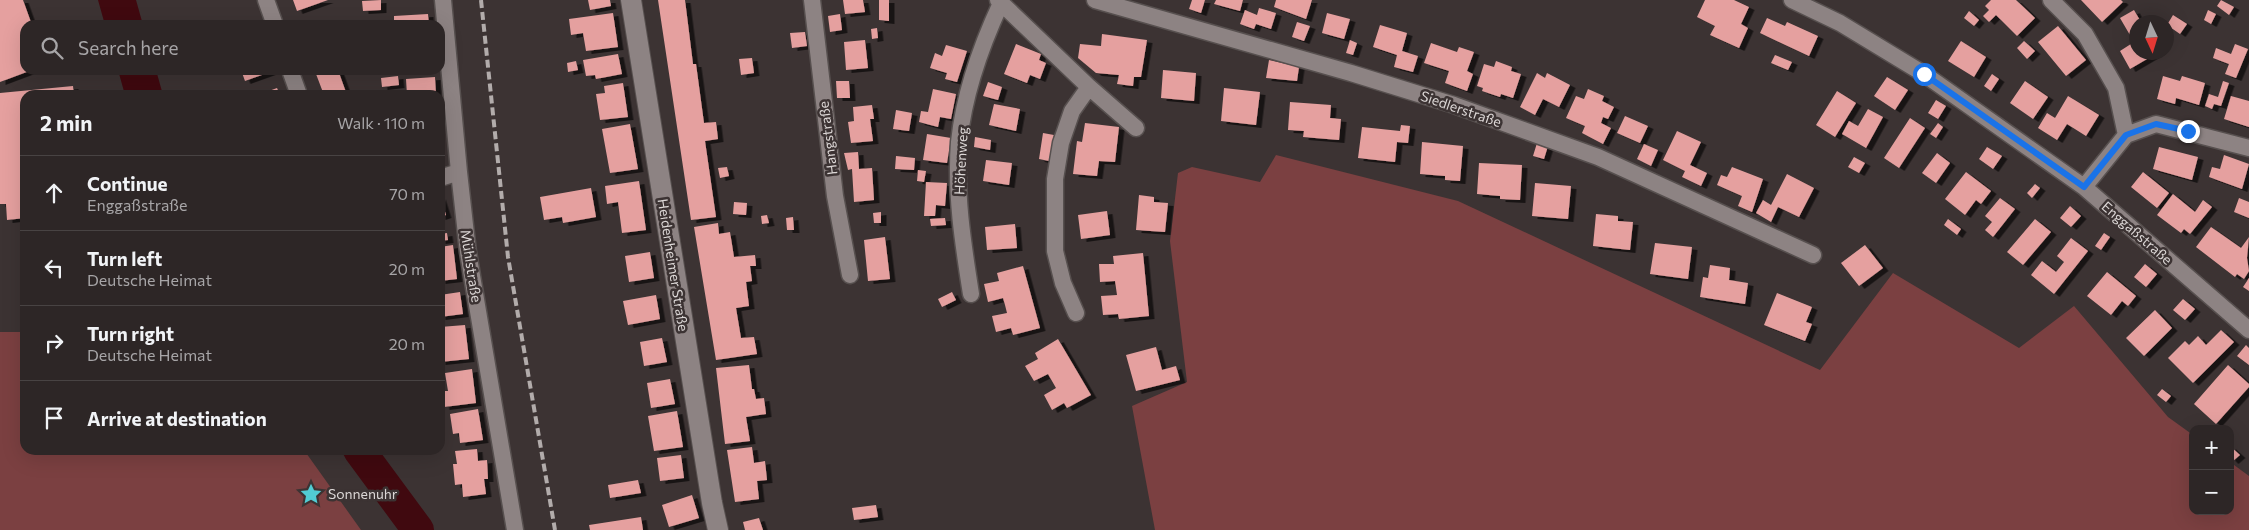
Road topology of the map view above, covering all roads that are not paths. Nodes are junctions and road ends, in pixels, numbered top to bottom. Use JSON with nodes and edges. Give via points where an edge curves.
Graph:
{"nodes":[{"id":1,"x":266,"y":0,"type":"edge"},
{"id":2,"x":443,"y":0,"type":"edge"},
{"id":3,"x":631,"y":0,"type":"edge"},
{"id":4,"x":812,"y":0,"type":"edge"},
{"id":5,"x":1095,"y":0,"type":"edge"},
{"id":6,"x":1792,"y":0,"type":"edge"},
{"id":7,"x":2051,"y":0,"type":"edge"},
{"id":8,"x":1000,"y":2,"type":"edge"},
{"id":9,"x":273,"y":20,"type":"edge"},
{"id":10,"x":445,"y":20,"type":"edge"},
{"id":11,"x":445,"y":22,"type":"edge"},
{"id":12,"x":292,"y":75,"type":"edge"},
{"id":13,"x":1088,"y":87,"type":"junction"},
{"id":14,"x":297,"y":90,"type":"edge"},
{"id":15,"x":1136,"y":128,"type":"dead end"},
{"id":16,"x":2126,"y":135,"type":"junction"},
{"id":17,"x":2249,"y":148,"type":"edge"},
{"id":18,"x":459,"y":172,"type":"junction"},
{"id":19,"x":445,"y":176,"type":"edge"},
{"id":20,"x":2084,"y":187,"type":"junction"},
{"id":21,"x":1813,"y":255,"type":"dead end"},
{"id":22,"x":850,"y":276,"type":"dead end"},
{"id":23,"x":971,"y":294,"type":"dead end"},
{"id":24,"x":1076,"y":313,"type":"dead end"},
{"id":25,"x":2249,"y":330,"type":"edge"},
{"id":26,"x":515,"y":530,"type":"edge"},
{"id":27,"x":718,"y":530,"type":"edge"}],
"edges":[{"from":1,"to":9,"type":"street"},
{"from":2,"to":10,"type":"street","name":"Mühlstraße"},
{"from":3,"to":27,"type":"street","name":"Heidenheimer Straße"},
{"from":4,"to":22,"type":"street","name":"Hangstraße","via":[[835,196]]},
{"from":5,"to":21,"type":"street","name":"Siedlerstraße","via":[[1454,105],[1598,157]]},
{"from":6,"to":20,"type":"street","name":"Enggaßstraße","via":[[1840,23],[1924,74]]},
{"from":7,"to":16,"type":"street","via":[[2085,34],[2116,88]]},
{"from":8,"to":13,"type":"street"},
{"from":8,"to":23,"type":"street","name":"Höhenweg","via":[[968,94],[959,142],[962,238]]},
{"from":11,"to":18,"type":"street","name":"Mühlstraße"},
{"from":12,"to":14,"type":"street"},
{"from":13,"to":15,"type":"street"},
{"from":13,"to":24,"type":"street","via":[[1072,111],[1061,144],[1055,178],[1055,251],[1063,283]]},
{"from":16,"to":17,"type":"street","via":[[2156,124]]},
{"from":16,"to":20,"type":"street"},
{"from":18,"to":19,"type":"street"},
{"from":18,"to":26,"type":"street","name":"Mühlstraße","via":[[468,252]]},
{"from":20,"to":25,"type":"street","name":"Enggaßstraße"}]}
